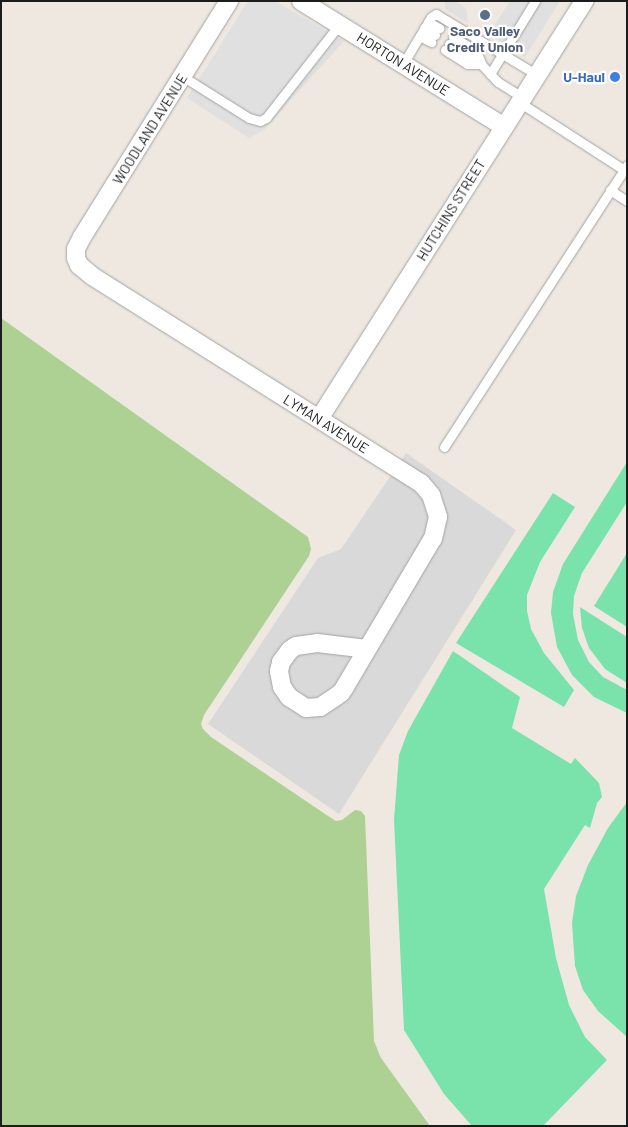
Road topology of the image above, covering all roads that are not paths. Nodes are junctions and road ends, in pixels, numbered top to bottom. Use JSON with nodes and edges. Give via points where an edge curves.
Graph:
{"nodes":[{"id":1,"x":229,"y":1,"type":"edge"},
{"id":2,"x":302,"y":1,"type":"edge"},
{"id":3,"x":535,"y":1,"type":"edge"},
{"id":4,"x":584,"y":1,"type":"edge"},
{"id":5,"x":340,"y":25,"type":"junction"},
{"id":6,"x":424,"y":28,"type":"junction"},
{"id":7,"x":502,"y":54,"type":"junction"},
{"id":8,"x":402,"y":64,"type":"junction"},
{"id":9,"x":481,"y":64,"type":"junction"},
{"id":10,"x":490,"y":74,"type":"junction"},
{"id":11,"x":537,"y":75,"type":"junction"},
{"id":12,"x":182,"y":76,"type":"junction"},
{"id":13,"x":521,"y":100,"type":"junction"},
{"id":14,"x":504,"y":127,"type":"junction"},
{"id":15,"x":625,"y":167,"type":"edge"},
{"id":16,"x":610,"y":190,"type":"junction"},
{"id":17,"x":627,"y":200,"type":"edge"},
{"id":18,"x":76,"y":258,"type":"joint"},
{"id":19,"x":319,"y":419,"type":"junction"},
{"id":20,"x":444,"y":447,"type":"dead end"},
{"id":21,"x":367,"y":650,"type":"junction"}],
"edges":[{"from":1,"to":12,"type":"street","name":"WOODLAND AVENUE"},
{"from":2,"to":5,"type":"street","name":"HORTON AVENUE"},
{"from":3,"to":7,"type":"lane"},
{"from":4,"to":11,"type":"street","name":"HUTCHINS STREET"},
{"from":5,"to":8,"type":"street","name":"HORTON AVENUE"},
{"from":5,"to":12,"type":"lane","via":[[266,118],[260,121],[249,118]]},
{"from":6,"to":6,"type":"lane","via":[[435,35]]},
{"from":6,"to":7,"type":"lane","via":[[434,14],[439,14]]},
{"from":6,"to":8,"type":"lane"},
{"from":7,"to":10,"type":"lane"},
{"from":7,"to":11,"type":"lane"},
{"from":8,"to":14,"type":"street","name":"HORTON AVENUE"},
{"from":9,"to":9,"type":"lane","via":[[476,51],[449,44],[468,64]]},
{"from":9,"to":10,"type":"lane"},
{"from":10,"to":13,"type":"lane"},
{"from":11,"to":13,"type":"street","name":"HUTCHINS STREET"},
{"from":12,"to":18,"type":"street","name":"WOODLAND AVENUE","via":[[82,237]]},
{"from":13,"to":14,"type":"street","name":"HUTCHINS STREET"},
{"from":13,"to":15,"type":"lane"},
{"from":14,"to":19,"type":"street","name":"HUTCHINS STREET"},
{"from":15,"to":16,"type":"lane"},
{"from":16,"to":17,"type":"lane"},
{"from":16,"to":20,"type":"lane"},
{"from":18,"to":19,"type":"street","name":"LYMAN AVENUE","via":[[92,276]]},
{"from":19,"to":21,"type":"street","name":"LYMAN AVENUE","via":[[420,483],[431,495],[437,509],[433,538]]},
{"from":21,"to":21,"type":"street","name":"LYMAN AVENUE","via":[[317,643],[296,646],[281,662],[282,687],[301,706],[313,708],[327,704],[346,687]]}]}
